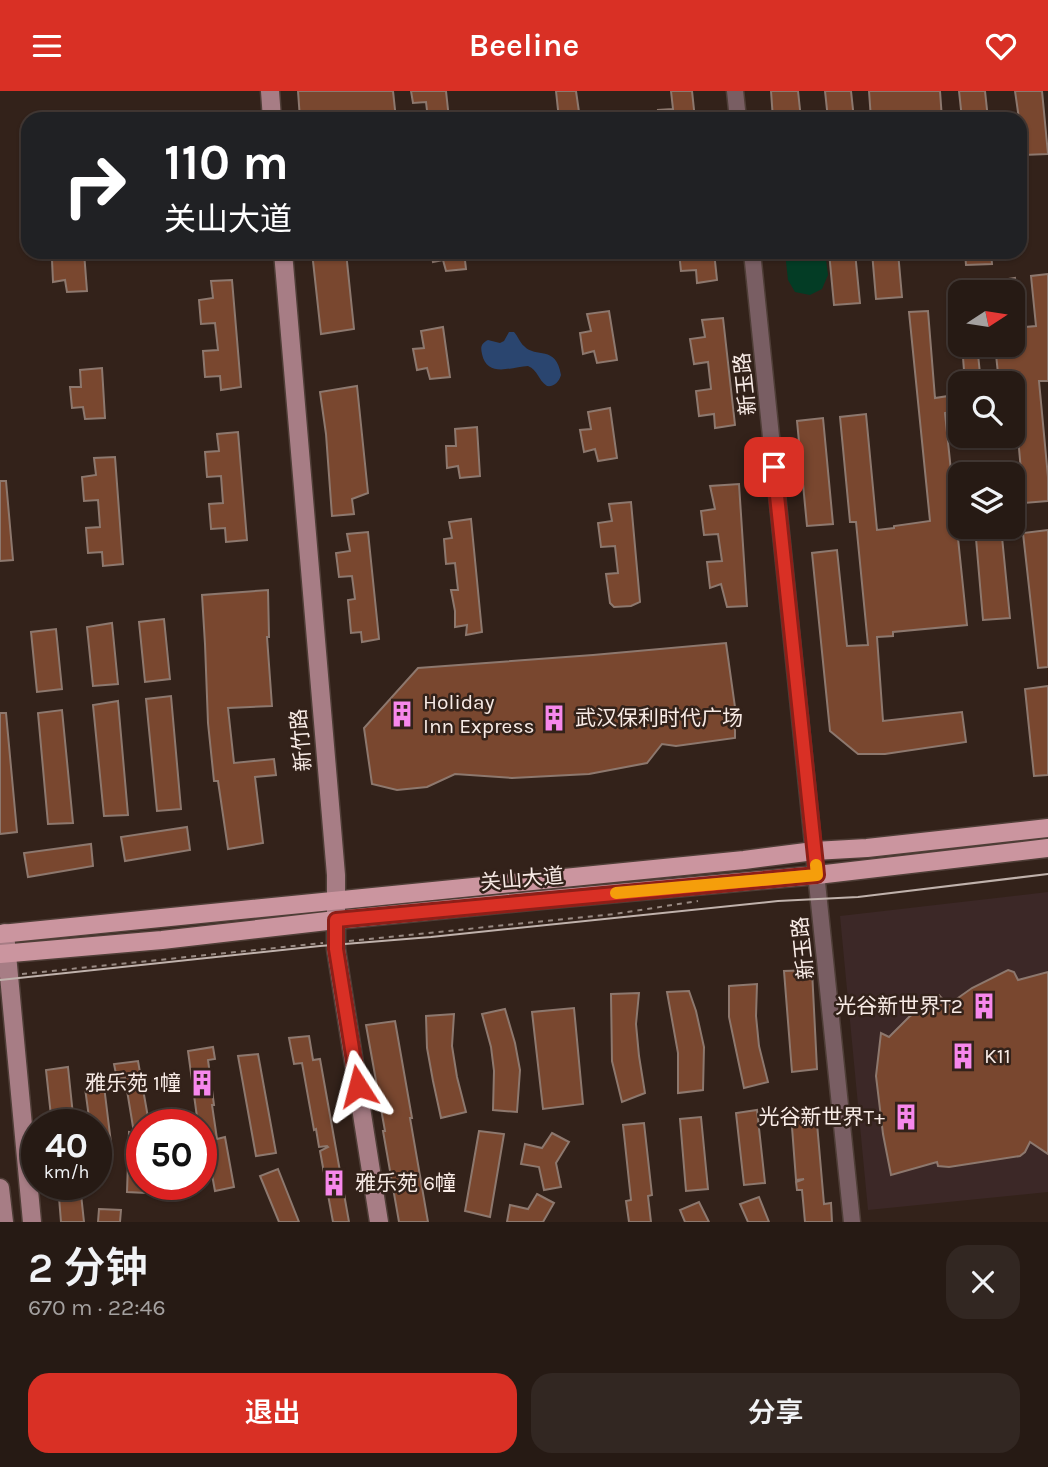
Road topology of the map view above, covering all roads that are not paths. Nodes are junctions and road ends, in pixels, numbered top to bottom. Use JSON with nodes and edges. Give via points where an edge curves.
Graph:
{"nodes":[{"id":1,"x":270,"y":91,"type":"edge"},
{"id":2,"x":735,"y":91,"type":"edge"},
{"id":3,"x":272,"y":112,"type":"edge"},
{"id":4,"x":737,"y":112,"type":"edge"},
{"id":5,"x":284,"y":259,"type":"edge"},
{"id":6,"x":753,"y":259,"type":"edge"},
{"id":7,"x":1048,"y":828,"type":"edge"},
{"id":8,"x":1048,"y":848,"type":"edge"},
{"id":9,"x":814,"y":851,"type":"junction"},
{"id":10,"x":817,"y":875,"type":"junction"},
{"id":11,"x":335,"y":901,"type":"junction"},
{"id":12,"x":336,"y":920,"type":"junction"},
{"id":13,"x":2,"y":934,"type":"edge"},
{"id":14,"x":4,"y":954,"type":"edge"},
{"id":15,"x":0,"y":1188,"type":"edge"},
{"id":16,"x":4,"y":1222,"type":"edge"},
{"id":17,"x":32,"y":1222,"type":"edge"},
{"id":18,"x":379,"y":1222,"type":"edge"},
{"id":19,"x":852,"y":1222,"type":"edge"}],
"edges":[{"from":1,"to":3,"type":"main road"},
{"from":2,"to":4,"type":"street"},
{"from":5,"to":11,"type":"main road","name":"新竹路"},
{"from":6,"to":9,"type":"street","name":"新玉路"},
{"from":7,"to":9,"type":"main road","name":"关山大道"},
{"from":8,"to":10,"type":"main road","name":"关山大道"},
{"from":9,"to":10,"type":"street","name":"新玉路"},
{"from":9,"to":11,"type":"main road","name":"关山大道"},
{"from":10,"to":12,"type":"main road","name":"关山大道"},
{"from":10,"to":19,"type":"street","name":"新玉路"},
{"from":11,"to":12,"type":"main road","name":"新竹路"},
{"from":11,"to":13,"type":"main road","name":"关山大道"},
{"from":12,"to":14,"type":"main road","name":"关山大道"},
{"from":12,"to":18,"type":"main road","name":"新竹路"},
{"from":13,"to":14,"type":"main road"},
{"from":14,"to":17,"type":"main road"},
{"from":15,"to":16,"type":"main road"}]}
